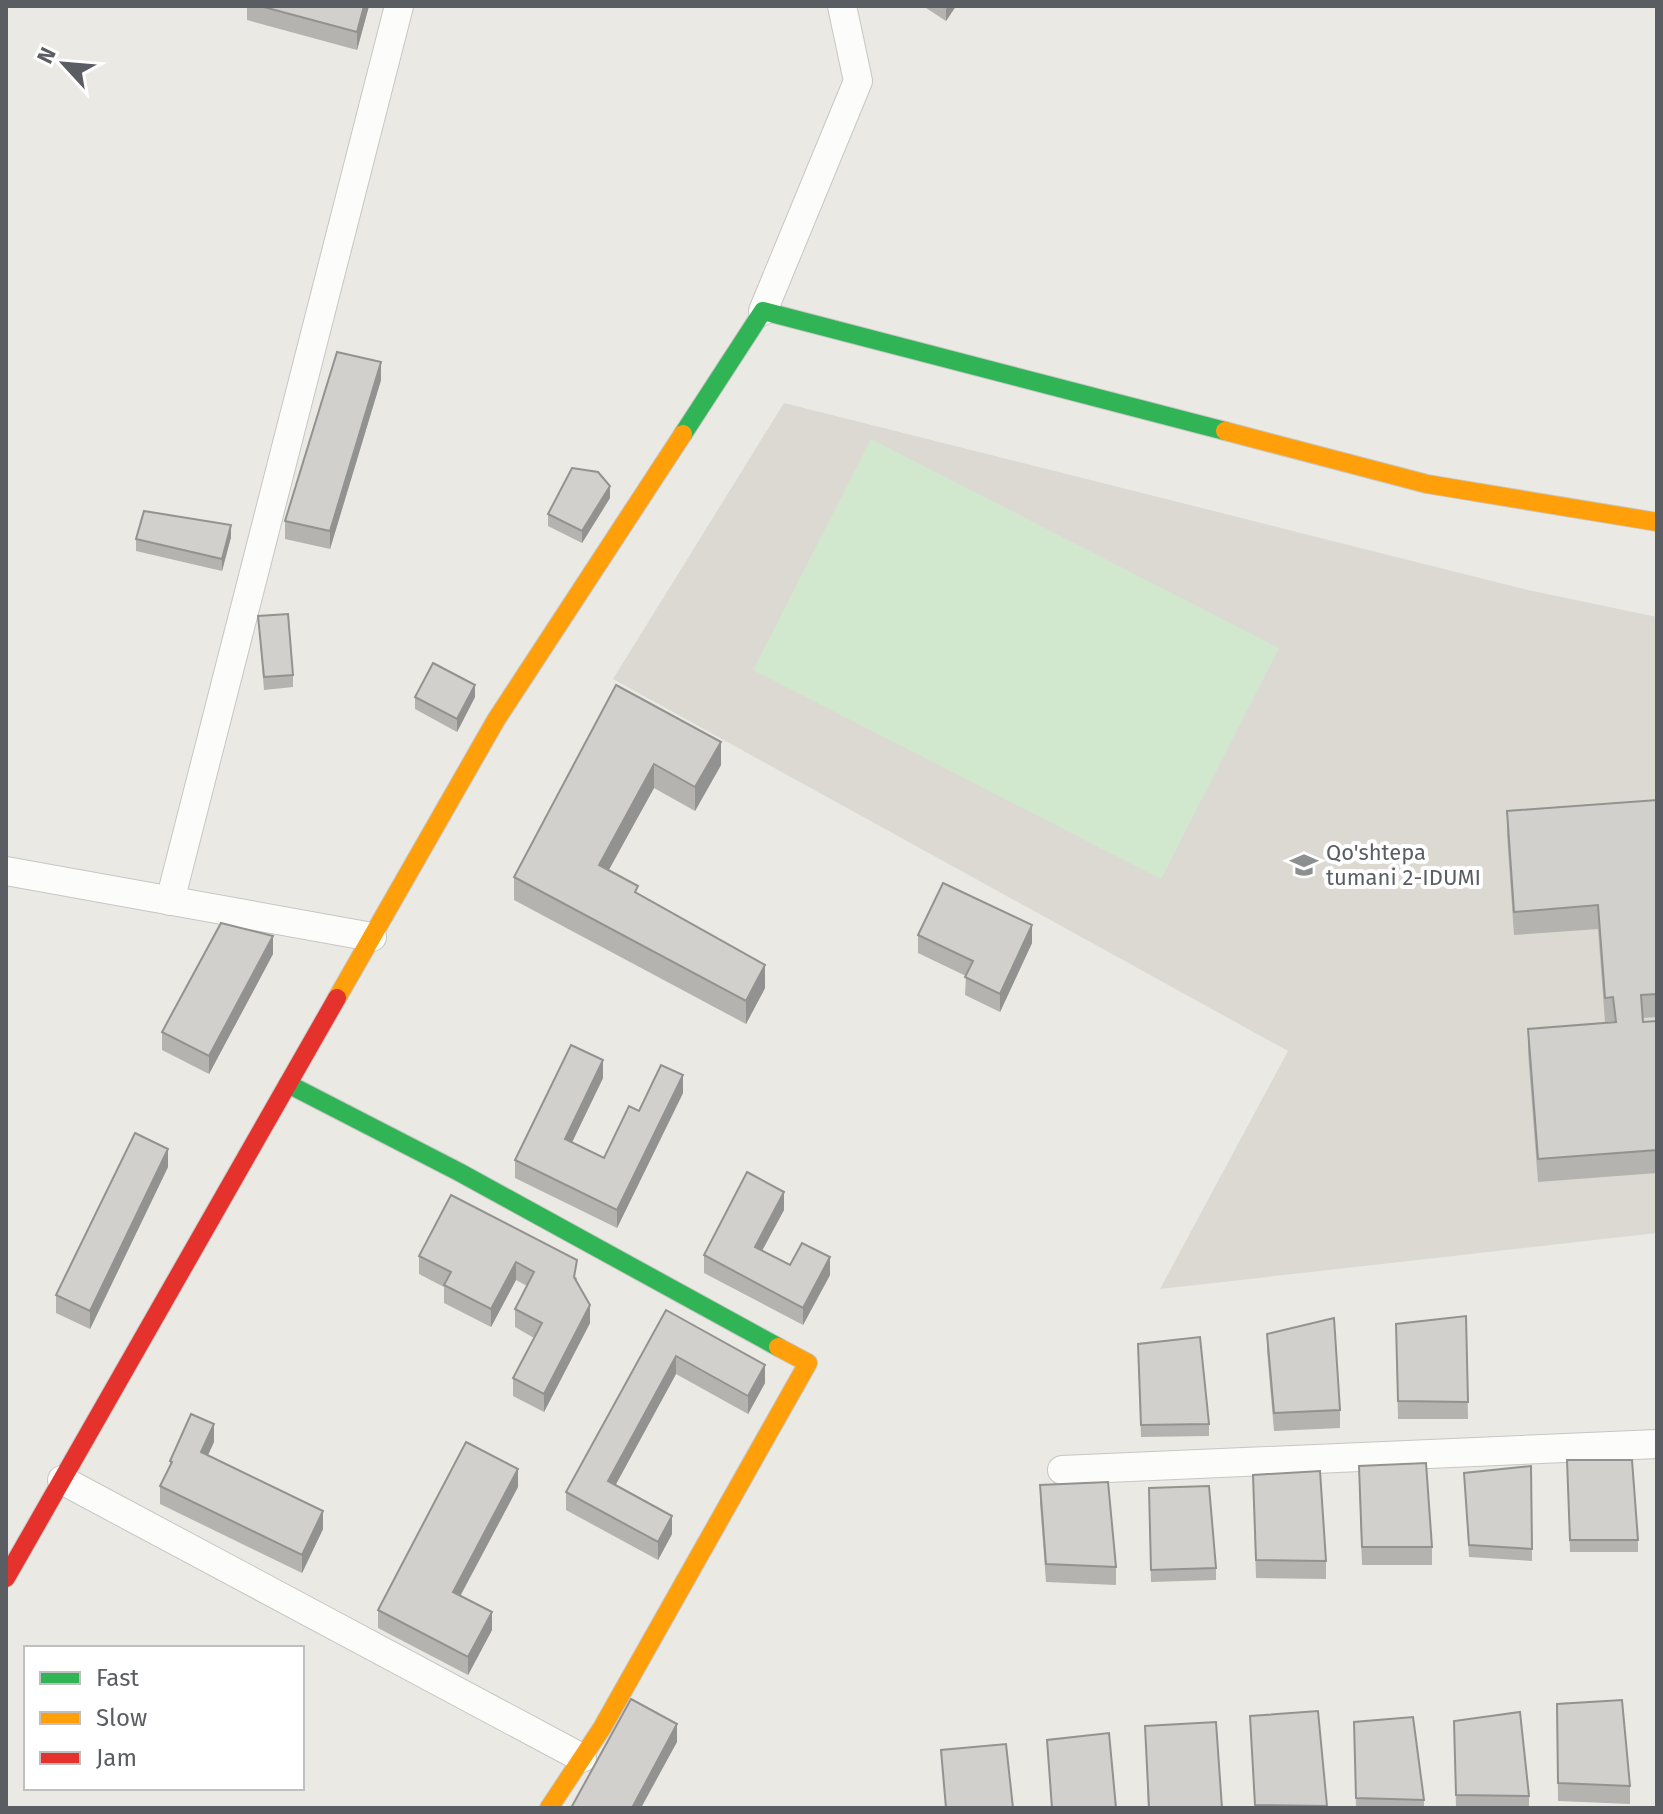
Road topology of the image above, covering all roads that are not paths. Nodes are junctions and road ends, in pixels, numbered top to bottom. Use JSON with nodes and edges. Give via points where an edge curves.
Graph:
{"nodes":[{"id":1,"x":399,"y":6,"type":"edge"},
{"id":2,"x":842,"y":6,"type":"edge"},
{"id":3,"x":763,"y":311,"type":"junction"},
{"id":4,"x":1657,"y":522,"type":"edge"},
{"id":5,"x":6,"y":871,"type":"edge"},
{"id":6,"x":170,"y":901,"type":"junction"},
{"id":7,"x":372,"y":937,"type":"junction"},
{"id":8,"x":288,"y":1084,"type":"junction"},
{"id":9,"x":1657,"y":1444,"type":"edge"},
{"id":10,"x":1062,"y":1470,"type":"dead end"},
{"id":11,"x":62,"y":1480,"type":"junction"},
{"id":12,"x":6,"y":1578,"type":"edge"},
{"id":13,"x":582,"y":1758,"type":"junction"},
{"id":14,"x":549,"y":1808,"type":"edge"}],
"edges":[{"from":1,"to":6,"type":"street"},
{"from":2,"to":3,"type":"street","via":[[858,81]]},
{"from":3,"to":4,"type":"street","via":[[1427,484]]},
{"from":3,"to":7,"type":"street","via":[[496,720]]},
{"from":5,"to":6,"type":"street"},
{"from":6,"to":7,"type":"street"},
{"from":7,"to":8,"type":"street"},
{"from":8,"to":11,"type":"street"},
{"from":8,"to":13,"type":"street","via":[[808,1363]]},
{"from":9,"to":10,"type":"street"},
{"from":11,"to":12,"type":"street"},
{"from":11,"to":13,"type":"street"},
{"from":13,"to":14,"type":"street"}]}
